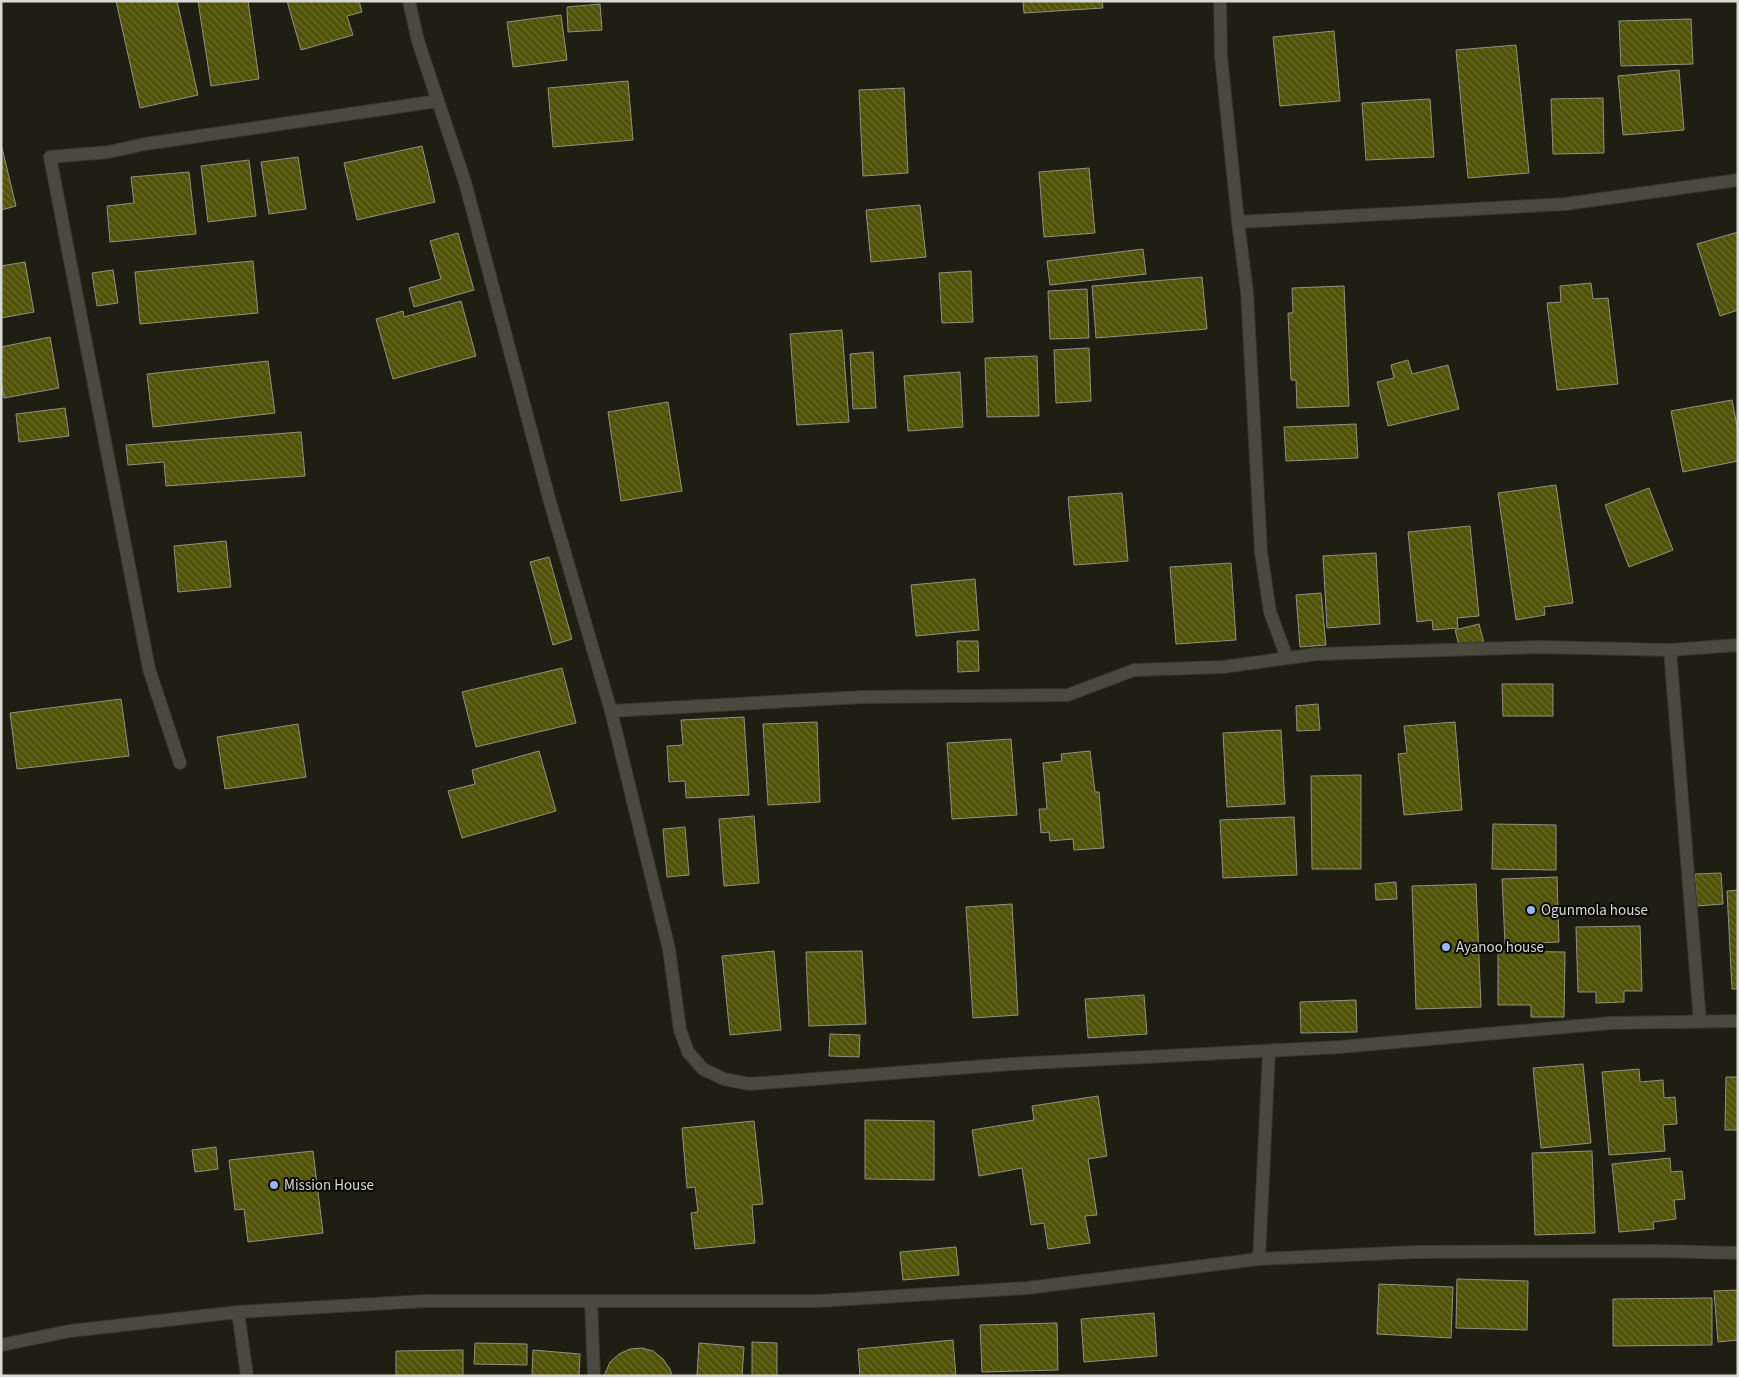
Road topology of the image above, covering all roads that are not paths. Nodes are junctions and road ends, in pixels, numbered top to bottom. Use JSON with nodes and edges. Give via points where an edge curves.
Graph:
{"nodes":[{"id":1,"x":409,"y":1,"type":"edge"},
{"id":2,"x":1220,"y":1,"type":"edge"},
{"id":3,"x":438,"y":101,"type":"junction"},
{"id":4,"x":1738,"y":180,"type":"edge"},
{"id":5,"x":1238,"y":222,"type":"junction"},
{"id":6,"x":1738,"y":645,"type":"edge"},
{"id":7,"x":1670,"y":650,"type":"junction"},
{"id":8,"x":1287,"y":658,"type":"junction"},
{"id":9,"x":611,"y":711,"type":"junction"},
{"id":10,"x":180,"y":763,"type":"dead end"},
{"id":11,"x":1738,"y":1021,"type":"edge"},
{"id":12,"x":1700,"y":1022,"type":"junction"},
{"id":13,"x":1269,"y":1051,"type":"junction"},
{"id":14,"x":1738,"y":1254,"type":"edge"},
{"id":15,"x":1259,"y":1259,"type":"junction"},
{"id":16,"x":590,"y":1301,"type":"junction"},
{"id":17,"x":238,"y":1312,"type":"junction"},
{"id":18,"x":1,"y":1345,"type":"edge"},
{"id":19,"x":247,"y":1376,"type":"edge"},
{"id":20,"x":594,"y":1376,"type":"edge"}],
"edges":[{"from":1,"to":3,"type":"street"},
{"from":2,"to":5,"type":"street","via":[[1221,56]]},
{"from":3,"to":9,"type":"street","via":[[465,182],[550,502]]},
{"from":3,"to":10,"type":"street","via":[[109,152],[50,157],[149,669]]},
{"from":4,"to":5,"type":"street","via":[[1565,204]]},
{"from":5,"to":8,"type":"street","via":[[1247,292],[1261,552],[1270,612]]},
{"from":6,"to":7,"type":"street"},
{"from":7,"to":8,"type":"street","via":[[1531,647]]},
{"from":7,"to":12,"type":"street"},
{"from":8,"to":9,"type":"street","via":[[1223,667],[1134,670],[1068,695],[862,697]]},
{"from":9,"to":13,"type":"street","via":[[669,949],[680,1030],[688,1052],[704,1069],[724,1079],[749,1084],[1012,1064]]},
{"from":11,"to":12,"type":"street"},
{"from":12,"to":13,"type":"street","via":[[1610,1023]]},
{"from":13,"to":15,"type":"street"},
{"from":14,"to":15,"type":"street","via":[[1416,1252]]},
{"from":15,"to":16,"type":"street","via":[[1028,1288],[819,1301]]},
{"from":16,"to":17,"type":"street","via":[[424,1301]]},
{"from":16,"to":20,"type":"street"},
{"from":17,"to":18,"type":"street","via":[[70,1331]]},
{"from":17,"to":19,"type":"street"}]}
